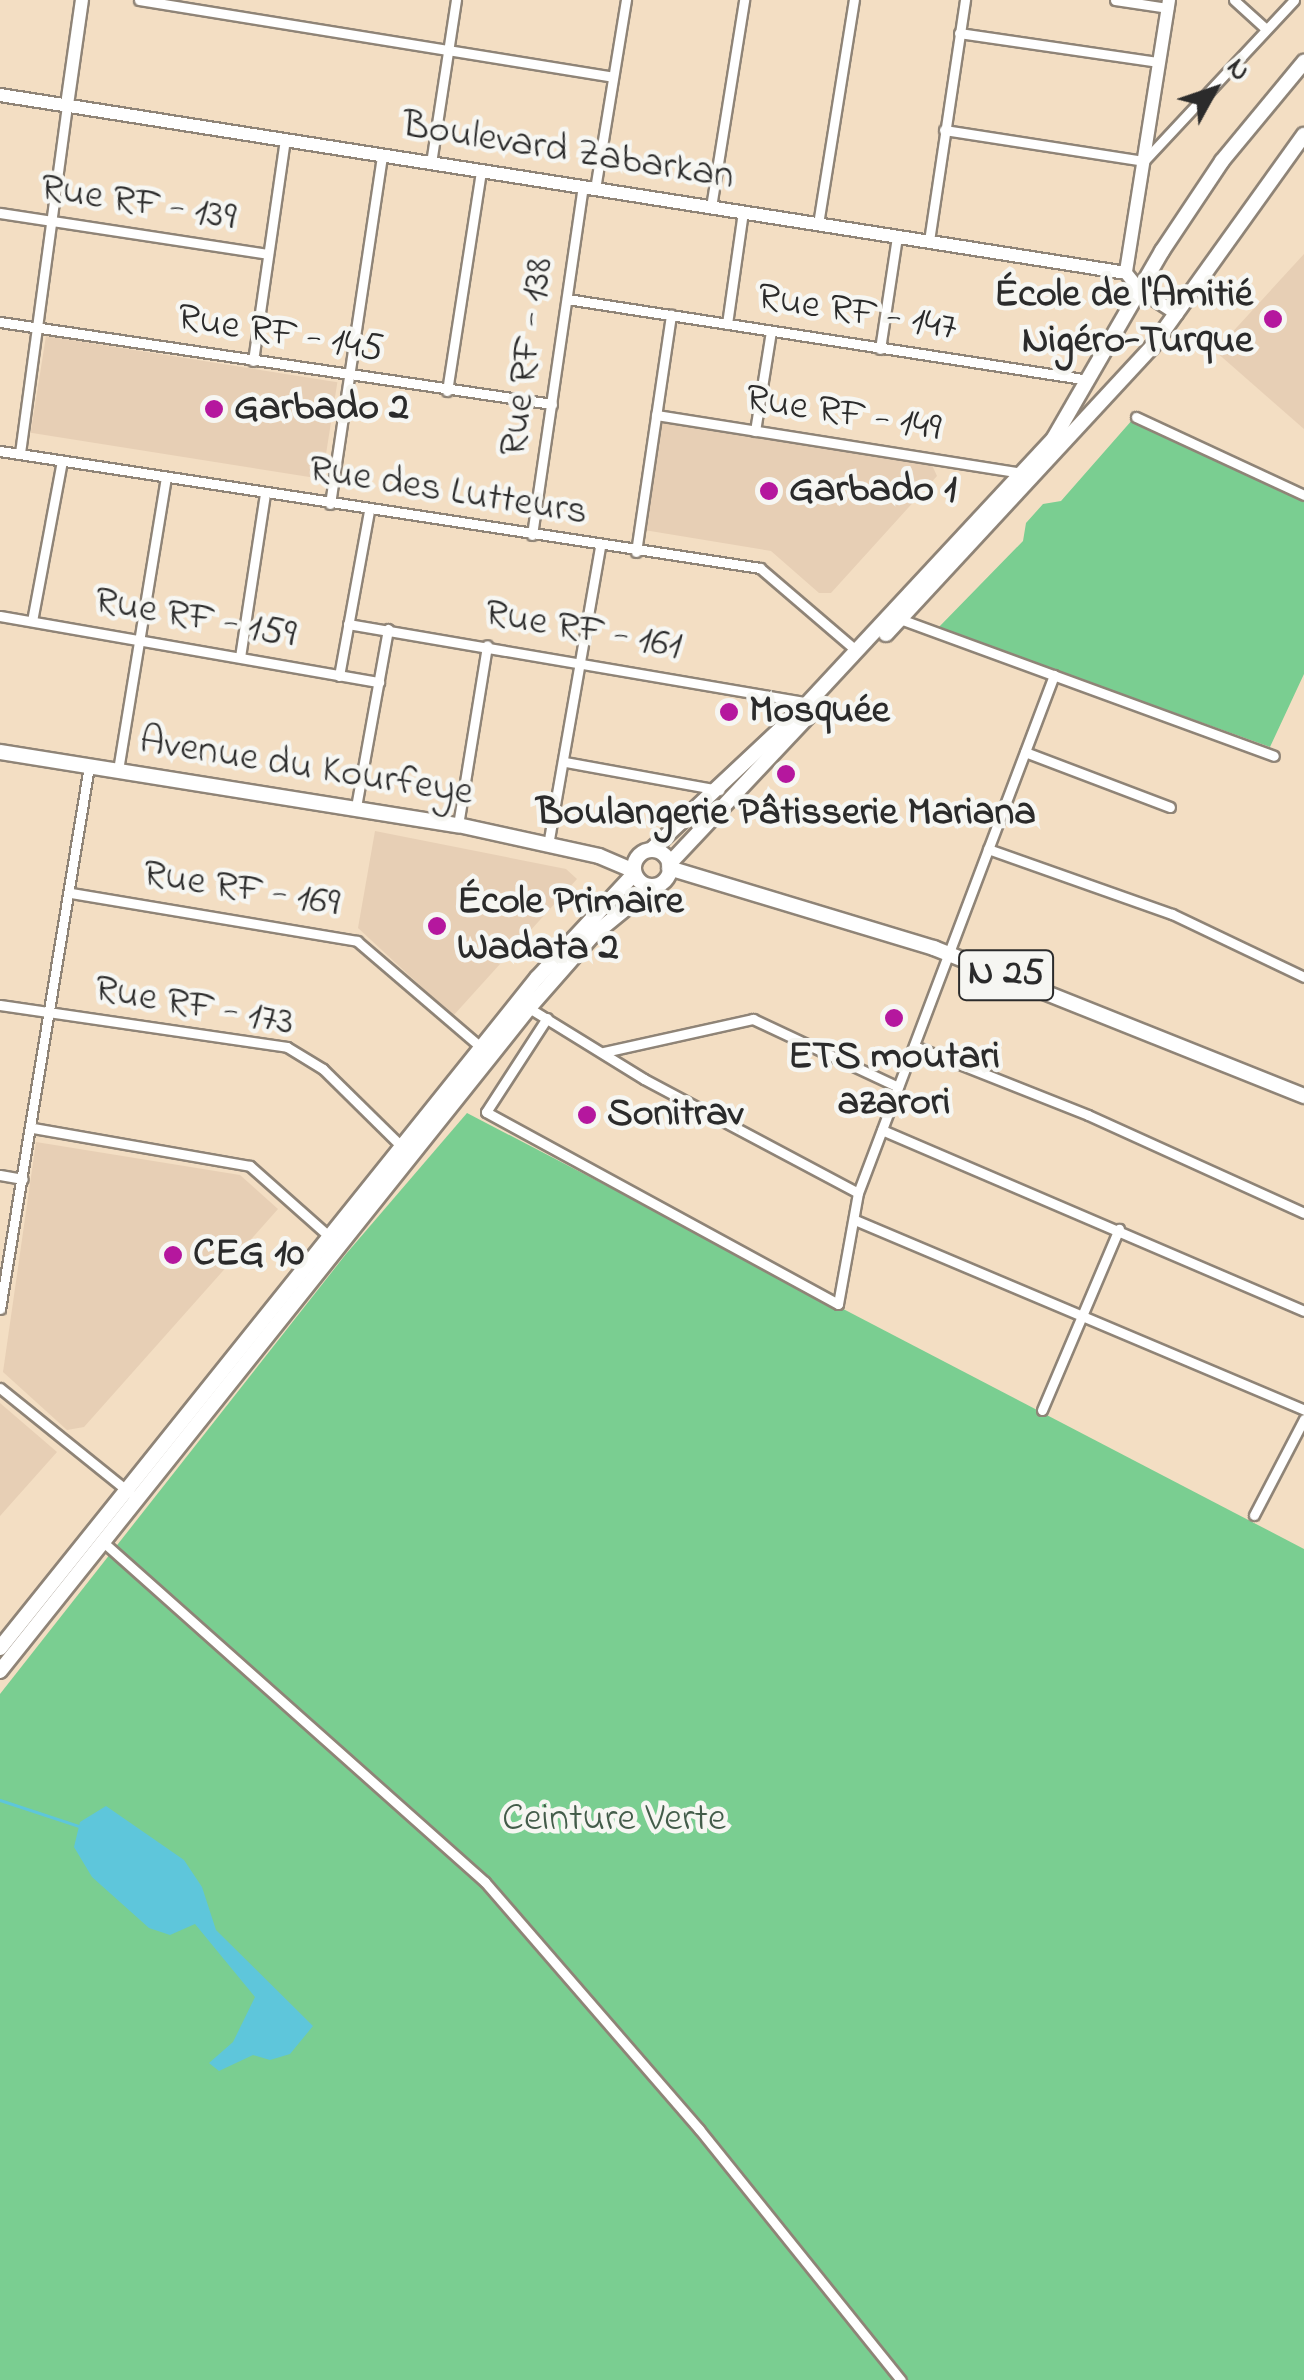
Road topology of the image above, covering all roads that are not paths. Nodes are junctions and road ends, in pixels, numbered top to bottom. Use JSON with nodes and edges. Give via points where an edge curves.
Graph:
{"nodes":[{"id":1,"x":82,"y":0,"type":"edge"},
{"id":2,"x":140,"y":0,"type":"edge"},
{"id":3,"x":456,"y":0,"type":"edge"},
{"id":4,"x":626,"y":0,"type":"edge"},
{"id":5,"x":744,"y":0,"type":"edge"},
{"id":6,"x":854,"y":0,"type":"edge"},
{"id":7,"x":965,"y":0,"type":"edge"},
{"id":8,"x":1115,"y":0,"type":"edge"},
{"id":9,"x":1234,"y":0,"type":"edge"},
{"id":10,"x":1294,"y":0,"type":"edge"},
{"id":11,"x":1168,"y":4,"type":"edge"},
{"id":12,"x":1266,"y":29,"type":"junction"},
{"id":13,"x":959,"y":33,"type":"junction"},
{"id":14,"x":448,"y":49,"type":"junction"},
{"id":15,"x":1159,"y":62,"type":"junction"},
{"id":16,"x":1304,"y":62,"type":"edge"},
{"id":17,"x":613,"y":77,"type":"junction"},
{"id":18,"x":0,"y":94,"type":"edge"},
{"id":19,"x":68,"y":105,"type":"junction"},
{"id":20,"x":944,"y":130,"type":"junction"},
{"id":21,"x":1304,"y":135,"type":"edge"},
{"id":22,"x":285,"y":140,"type":"junction"},
{"id":23,"x":382,"y":155,"type":"junction"},
{"id":24,"x":1144,"y":160,"type":"junction"},
{"id":25,"x":431,"y":163,"type":"junction"},
{"id":26,"x":481,"y":171,"type":"junction"},
{"id":27,"x":589,"y":188,"type":"junction"},
{"id":28,"x":711,"y":207,"type":"junction"},
{"id":29,"x":743,"y":212,"type":"junction"},
{"id":30,"x":0,"y":213,"type":"edge"},
{"id":31,"x":50,"y":220,"type":"junction"},
{"id":32,"x":818,"y":224,"type":"junction"},
{"id":33,"x":897,"y":236,"type":"junction"},
{"id":34,"x":928,"y":242,"type":"junction"},
{"id":35,"x":268,"y":254,"type":"junction"},
{"id":36,"x":1126,"y":273,"type":"junction"},
{"id":37,"x":1140,"y":290,"type":"junction"},
{"id":38,"x":567,"y":299,"type":"junction"},
{"id":39,"x":1177,"y":314,"type":"junction"},
{"id":40,"x":672,"y":315,"type":"junction"},
{"id":41,"x":0,"y":322,"type":"edge"},
{"id":42,"x":726,"y":324,"type":"junction"},
{"id":43,"x":37,"y":327,"type":"junction"},
{"id":44,"x":771,"y":331,"type":"junction"},
{"id":45,"x":880,"y":349,"type":"junction"},
{"id":46,"x":253,"y":361,"type":"junction"},
{"id":47,"x":349,"y":376,"type":"junction"},
{"id":48,"x":1092,"y":381,"type":"junction"},
{"id":49,"x":447,"y":391,"type":"junction"},
{"id":50,"x":552,"y":404,"type":"junction"},
{"id":51,"x":656,"y":415,"type":"junction"},
{"id":52,"x":1136,"y":417,"type":"dead end"},
{"id":53,"x":756,"y":432,"type":"junction"},
{"id":54,"x":0,"y":451,"type":"edge"},
{"id":55,"x":20,"y":453,"type":"junction"},
{"id":56,"x":62,"y":460,"type":"junction"},
{"id":57,"x":1022,"y":473,"type":"junction"},
{"id":58,"x":166,"y":478,"type":"junction"},
{"id":59,"x":265,"y":494,"type":"junction"},
{"id":60,"x":1304,"y":495,"type":"edge"},
{"id":61,"x":330,"y":504,"type":"junction"},
{"id":62,"x":369,"y":512,"type":"junction"},
{"id":63,"x":532,"y":536,"type":"junction"},
{"id":64,"x":600,"y":546,"type":"junction"},
{"id":65,"x":636,"y":552,"type":"junction"},
{"id":66,"x":0,"y":616,"type":"edge"},
{"id":67,"x":900,"y":619,"type":"junction"},
{"id":68,"x":32,"y":622,"type":"junction"},
{"id":69,"x":348,"y":624,"type":"junction"},
{"id":70,"x":388,"y":629,"type":"junction"},
{"id":71,"x":140,"y":640,"type":"junction"},
{"id":72,"x":487,"y":645,"type":"junction"},
{"id":73,"x":857,"y":652,"type":"junction"},
{"id":74,"x":240,"y":658,"type":"junction"},
{"id":75,"x":581,"y":660,"type":"junction"},
{"id":76,"x":1054,"y":675,"type":"junction"},
{"id":77,"x":339,"y":676,"type":"junction"},
{"id":78,"x":379,"y":682,"type":"junction"},
{"id":79,"x":808,"y":703,"type":"junction"},
{"id":80,"x":0,"y":752,"type":"edge"},
{"id":81,"x":1024,"y":752,"type":"junction"},
{"id":82,"x":1274,"y":756,"type":"dead end"},
{"id":83,"x":564,"y":762,"type":"junction"},
{"id":84,"x":89,"y":766,"type":"junction"},
{"id":85,"x":118,"y":770,"type":"junction"},
{"id":86,"x":720,"y":792,"type":"junction"},
{"id":87,"x":356,"y":807,"type":"junction"},
{"id":88,"x":1170,"y":807,"type":"dead end"},
{"id":89,"x":458,"y":825,"type":"junction"},
{"id":90,"x":703,"y":826,"type":"junction"},
{"id":91,"x":548,"y":844,"type":"junction"},
{"id":92,"x":988,"y":849,"type":"junction"},
{"id":93,"x":646,"y":852,"type":"junction"},
{"id":94,"x":599,"y":856,"type":"junction"},
{"id":95,"x":669,"y":866,"type":"junction"},
{"id":96,"x":634,"y":872,"type":"junction"},
{"id":97,"x":699,"y":881,"type":"junction"},
{"id":98,"x":657,"y":885,"type":"junction"},
{"id":99,"x":71,"y":893,"type":"junction"},
{"id":100,"x":949,"y":953,"type":"junction"},
{"id":101,"x":1304,"y":976,"type":"edge"},
{"id":102,"x":0,"y":1005,"type":"edge"},
{"id":103,"x":530,"y":1008,"type":"junction"},
{"id":104,"x":51,"y":1014,"type":"junction"},
{"id":105,"x":547,"y":1018,"type":"junction"},
{"id":106,"x":914,"y":1046,"type":"junction"},
{"id":107,"x":482,"y":1048,"type":"junction"},
{"id":108,"x":604,"y":1052,"type":"junction"},
{"id":109,"x":898,"y":1087,"type":"junction"},
{"id":110,"x":1304,"y":1096,"type":"edge"},
{"id":111,"x":32,"y":1128,"type":"junction"},
{"id":112,"x":882,"y":1130,"type":"junction"},
{"id":113,"x":403,"y":1148,"type":"junction"},
{"id":114,"x":0,"y":1175,"type":"edge"},
{"id":115,"x":23,"y":1179,"type":"junction"},
{"id":116,"x":858,"y":1193,"type":"junction"},
{"id":117,"x":1304,"y":1212,"type":"edge"},
{"id":118,"x":355,"y":1217,"type":"junction"},
{"id":119,"x":855,"y":1220,"type":"junction"},
{"id":120,"x":1119,"y":1229,"type":"junction"},
{"id":121,"x":330,"y":1237,"type":"junction"},
{"id":122,"x":0,"y":1309,"type":"edge"},
{"id":123,"x":1304,"y":1311,"type":"edge"},
{"id":124,"x":1082,"y":1316,"type":"junction"},
{"id":125,"x":0,"y":1388,"type":"edge"},
{"id":126,"x":1042,"y":1410,"type":"dead end"},
{"id":127,"x":1304,"y":1410,"type":"edge"},
{"id":128,"x":1304,"y":1419,"type":"edge"},
{"id":129,"x":134,"y":1497,"type":"junction"},
{"id":130,"x":1254,"y":1514,"type":"dead end"},
{"id":131,"x":98,"y":1537,"type":"junction"},
{"id":132,"x":0,"y":1648,"type":"edge"},
{"id":133,"x":0,"y":1670,"type":"edge"},
{"id":134,"x":900,"y":2380,"type":"edge"}],
"edges":[{"from":1,"to":19,"type":"street"},
{"from":2,"to":14,"type":"street"},
{"from":3,"to":14,"type":"street"},
{"from":4,"to":17,"type":"street","name":"Rue RF - 138"},
{"from":5,"to":28,"type":"street"},
{"from":6,"to":32,"type":"street"},
{"from":7,"to":13,"type":"street"},
{"from":8,"to":11,"type":"street"},
{"from":9,"to":12,"type":"street"},
{"from":10,"to":12,"type":"street"},
{"from":11,"to":15,"type":"street"},
{"from":12,"to":24,"type":"street"},
{"from":13,"to":15,"type":"street"},
{"from":13,"to":20,"type":"street"},
{"from":14,"to":17,"type":"street"},
{"from":14,"to":25,"type":"street"},
{"from":15,"to":24,"type":"street"},
{"from":16,"to":37,"type":"main road","via":[[1222,161]]},
{"from":17,"to":27,"type":"street","name":"Rue RF - 138"},
{"from":18,"to":19,"type":"street","name":"Boulevard Zabarkan"},
{"from":19,"to":22,"type":"street","name":"Boulevard Zabarkan"},
{"from":19,"to":31,"type":"street"},
{"from":20,"to":24,"type":"street"},
{"from":20,"to":34,"type":"street"},
{"from":21,"to":39,"type":"main road"},
{"from":22,"to":23,"type":"street","name":"Boulevard Zabarkan"},
{"from":22,"to":35,"type":"street"},
{"from":23,"to":25,"type":"street","name":"Boulevard Zabarkan"},
{"from":23,"to":47,"type":"street"},
{"from":24,"to":36,"type":"street"},
{"from":25,"to":26,"type":"street","name":"Boulevard Zabarkan"},
{"from":26,"to":27,"type":"street","name":"Boulevard Zabarkan"},
{"from":26,"to":49,"type":"street"},
{"from":27,"to":28,"type":"street","name":"Boulevard Zabarkan"},
{"from":27,"to":38,"type":"street","name":"Rue RF - 138"},
{"from":28,"to":29,"type":"street","name":"Boulevard Zabarkan"},
{"from":29,"to":32,"type":"street","name":"Boulevard Zabarkan"},
{"from":29,"to":42,"type":"street"},
{"from":30,"to":31,"type":"street","name":"Rue RF - 139"},
{"from":31,"to":35,"type":"street","name":"Rue RF - 139"},
{"from":31,"to":43,"type":"street"},
{"from":32,"to":33,"type":"street","name":"Boulevard Zabarkan"},
{"from":33,"to":34,"type":"street","name":"Boulevard Zabarkan"},
{"from":33,"to":45,"type":"street"},
{"from":34,"to":36,"type":"street","name":"Boulevard Zabarkan"},
{"from":35,"to":46,"type":"street"},
{"from":36,"to":37,"type":"street"},
{"from":37,"to":39,"type":"street"},
{"from":37,"to":48,"type":"main road"},
{"from":38,"to":40,"type":"street","name":"Rue RF - 147"},
{"from":38,"to":50,"type":"street","name":"Rue RF - 138"},
{"from":39,"to":67,"type":"main road"},
{"from":40,"to":42,"type":"street","name":"Rue RF - 147"},
{"from":40,"to":51,"type":"street"},
{"from":41,"to":43,"type":"street","name":"Rue RF - 145"},
{"from":42,"to":44,"type":"street","name":"Rue RF - 147"},
{"from":43,"to":46,"type":"street","name":"Rue RF - 145"},
{"from":43,"to":55,"type":"street"},
{"from":44,"to":45,"type":"street","name":"Rue RF - 147"},
{"from":44,"to":53,"type":"street"},
{"from":45,"to":48,"type":"street","name":"Rue RF - 147"},
{"from":46,"to":47,"type":"street","name":"Rue RF - 145"},
{"from":47,"to":49,"type":"street","name":"Rue RF - 145"},
{"from":47,"to":61,"type":"street"},
{"from":48,"to":57,"type":"main road"},
{"from":49,"to":50,"type":"street","name":"Rue RF - 145"},
{"from":50,"to":63,"type":"street","name":"Rue RF - 138"},
{"from":51,"to":53,"type":"street","name":"Rue RF - 149"},
{"from":51,"to":65,"type":"street"},
{"from":52,"to":60,"type":"street"},
{"from":53,"to":57,"type":"street","name":"Rue RF - 149"},
{"from":54,"to":55,"type":"street","name":"Rue des Lutteurs"},
{"from":55,"to":56,"type":"street","name":"Rue des Lutteurs"},
{"from":56,"to":58,"type":"street","name":"Rue des Lutteurs"},
{"from":56,"to":68,"type":"street"},
{"from":57,"to":73,"type":"main road"},
{"from":58,"to":59,"type":"street","name":"Rue des Lutteurs"},
{"from":58,"to":71,"type":"street"},
{"from":59,"to":61,"type":"street","name":"Rue des Lutteurs"},
{"from":59,"to":74,"type":"street"},
{"from":61,"to":62,"type":"street","name":"Rue des Lutteurs"},
{"from":62,"to":63,"type":"street","name":"Rue des Lutteurs"},
{"from":62,"to":69,"type":"street"},
{"from":63,"to":64,"type":"street","name":"Rue des Lutteurs"},
{"from":64,"to":65,"type":"street","name":"Rue des Lutteurs"},
{"from":64,"to":75,"type":"street"},
{"from":65,"to":73,"type":"street","name":"Rue des Lutteurs","via":[[768,571]]},
{"from":66,"to":68,"type":"street","name":"Rue RF - 159"},
{"from":67,"to":76,"type":"street"},
{"from":67,"to":90,"type":"main road"},
{"from":68,"to":71,"type":"street","name":"Rue RF - 159"},
{"from":69,"to":70,"type":"street","name":"Rue RF - 161"},
{"from":69,"to":77,"type":"street"},
{"from":70,"to":72,"type":"street","name":"Rue RF - 161"},
{"from":70,"to":78,"type":"street"},
{"from":71,"to":74,"type":"street","name":"Rue RF - 159"},
{"from":71,"to":85,"type":"street"},
{"from":72,"to":75,"type":"street","name":"Rue RF - 161"},
{"from":72,"to":89,"type":"street"},
{"from":73,"to":79,"type":"main road"},
{"from":74,"to":77,"type":"street","name":"Rue RF - 159"},
{"from":75,"to":79,"type":"street","name":"Rue RF - 161"},
{"from":75,"to":83,"type":"street"},
{"from":76,"to":81,"type":"street"},
{"from":76,"to":82,"type":"street"},
{"from":77,"to":78,"type":"street","name":"Rue RF - 159"},
{"from":78,"to":87,"type":"street"},
{"from":79,"to":86,"type":"main road"},
{"from":80,"to":84,"type":"main road","name":"Avenue du Kourfeye"},
{"from":81,"to":88,"type":"street"},
{"from":81,"to":92,"type":"street"},
{"from":83,"to":86,"type":"street"},
{"from":83,"to":91,"type":"street"},
{"from":84,"to":85,"type":"main road","name":"Avenue du Kourfeye"},
{"from":84,"to":99,"type":"street"},
{"from":85,"to":87,"type":"main road","name":"Avenue du Kourfeye"},
{"from":86,"to":93,"type":"main road"},
{"from":87,"to":89,"type":"main road","name":"Avenue du Kourfeye"},
{"from":89,"to":91,"type":"main road","name":"Avenue du Kourfeye"},
{"from":90,"to":95,"type":"main road"},
{"from":90,"to":97,"type":"main road","via":[[690,857]]},
{"from":91,"to":94,"type":"main road","name":"Avenue du Kourfeye"},
{"from":92,"to":100,"type":"street"},
{"from":92,"to":101,"type":"street","via":[[1172,914]]},
{"from":93,"to":94,"type":"main road","name":"Avenue du Kourfeye"},
{"from":93,"to":95,"type":"main road"},
{"from":93,"to":96,"type":"main road"},
{"from":94,"to":96,"type":"main road","name":"Avenue du Kourfeye"},
{"from":95,"to":97,"type":"main road"},
{"from":95,"to":98,"type":"main road"},
{"from":96,"to":98,"type":"main road","name":"Avenue du Kourfeye"},
{"from":96,"to":107,"type":"main road"},
{"from":97,"to":98,"type":"main road"},
{"from":97,"to":100,"type":"main road","number":"N 25"},
{"from":98,"to":103,"type":"main road","via":[[592,936]]},
{"from":99,"to":104,"type":"street"},
{"from":99,"to":107,"type":"street","name":"Rue RF - 169","via":[[357,941]]},
{"from":100,"to":106,"type":"street"},
{"from":100,"to":110,"type":"main road","number":"N 25"},
{"from":102,"to":104,"type":"street","name":"Rue RF - 173"},
{"from":103,"to":105,"type":"street"},
{"from":103,"to":118,"type":"main road"},
{"from":104,"to":111,"type":"street"},
{"from":104,"to":113,"type":"street","name":"Rue RF - 173","via":[[287,1047],[323,1069]]},
{"from":105,"to":108,"type":"street"},
{"from":105,"to":119,"type":"street","via":[[486,1112],[838,1304]]},
{"from":106,"to":109,"type":"street"},
{"from":106,"to":117,"type":"street","via":[[1088,1114]]},
{"from":107,"to":113,"type":"main road"},
{"from":108,"to":109,"type":"street","via":[[753,1019]]},
{"from":108,"to":116,"type":"street"},
{"from":109,"to":112,"type":"street"},
{"from":111,"to":115,"type":"street"},
{"from":111,"to":121,"type":"street","via":[[250,1166]]},
{"from":112,"to":116,"type":"street"},
{"from":112,"to":120,"type":"street"},
{"from":113,"to":118,"type":"main road"},
{"from":114,"to":115,"type":"street"},
{"from":115,"to":122,"type":"street"},
{"from":116,"to":119,"type":"street"},
{"from":118,"to":121,"type":"main road"},
{"from":118,"to":129,"type":"main road"},
{"from":119,"to":124,"type":"street"},
{"from":120,"to":123,"type":"street"},
{"from":120,"to":124,"type":"street"},
{"from":121,"to":129,"type":"main road"},
{"from":124,"to":126,"type":"street"},
{"from":124,"to":127,"type":"street"},
{"from":125,"to":129,"type":"street"},
{"from":128,"to":130,"type":"street"},
{"from":129,"to":131,"type":"main road"},
{"from":131,"to":132,"type":"main road"},
{"from":131,"to":133,"type":"main road"},
{"from":131,"to":134,"type":"street","via":[[485,1882],[700,2129]]}]}
